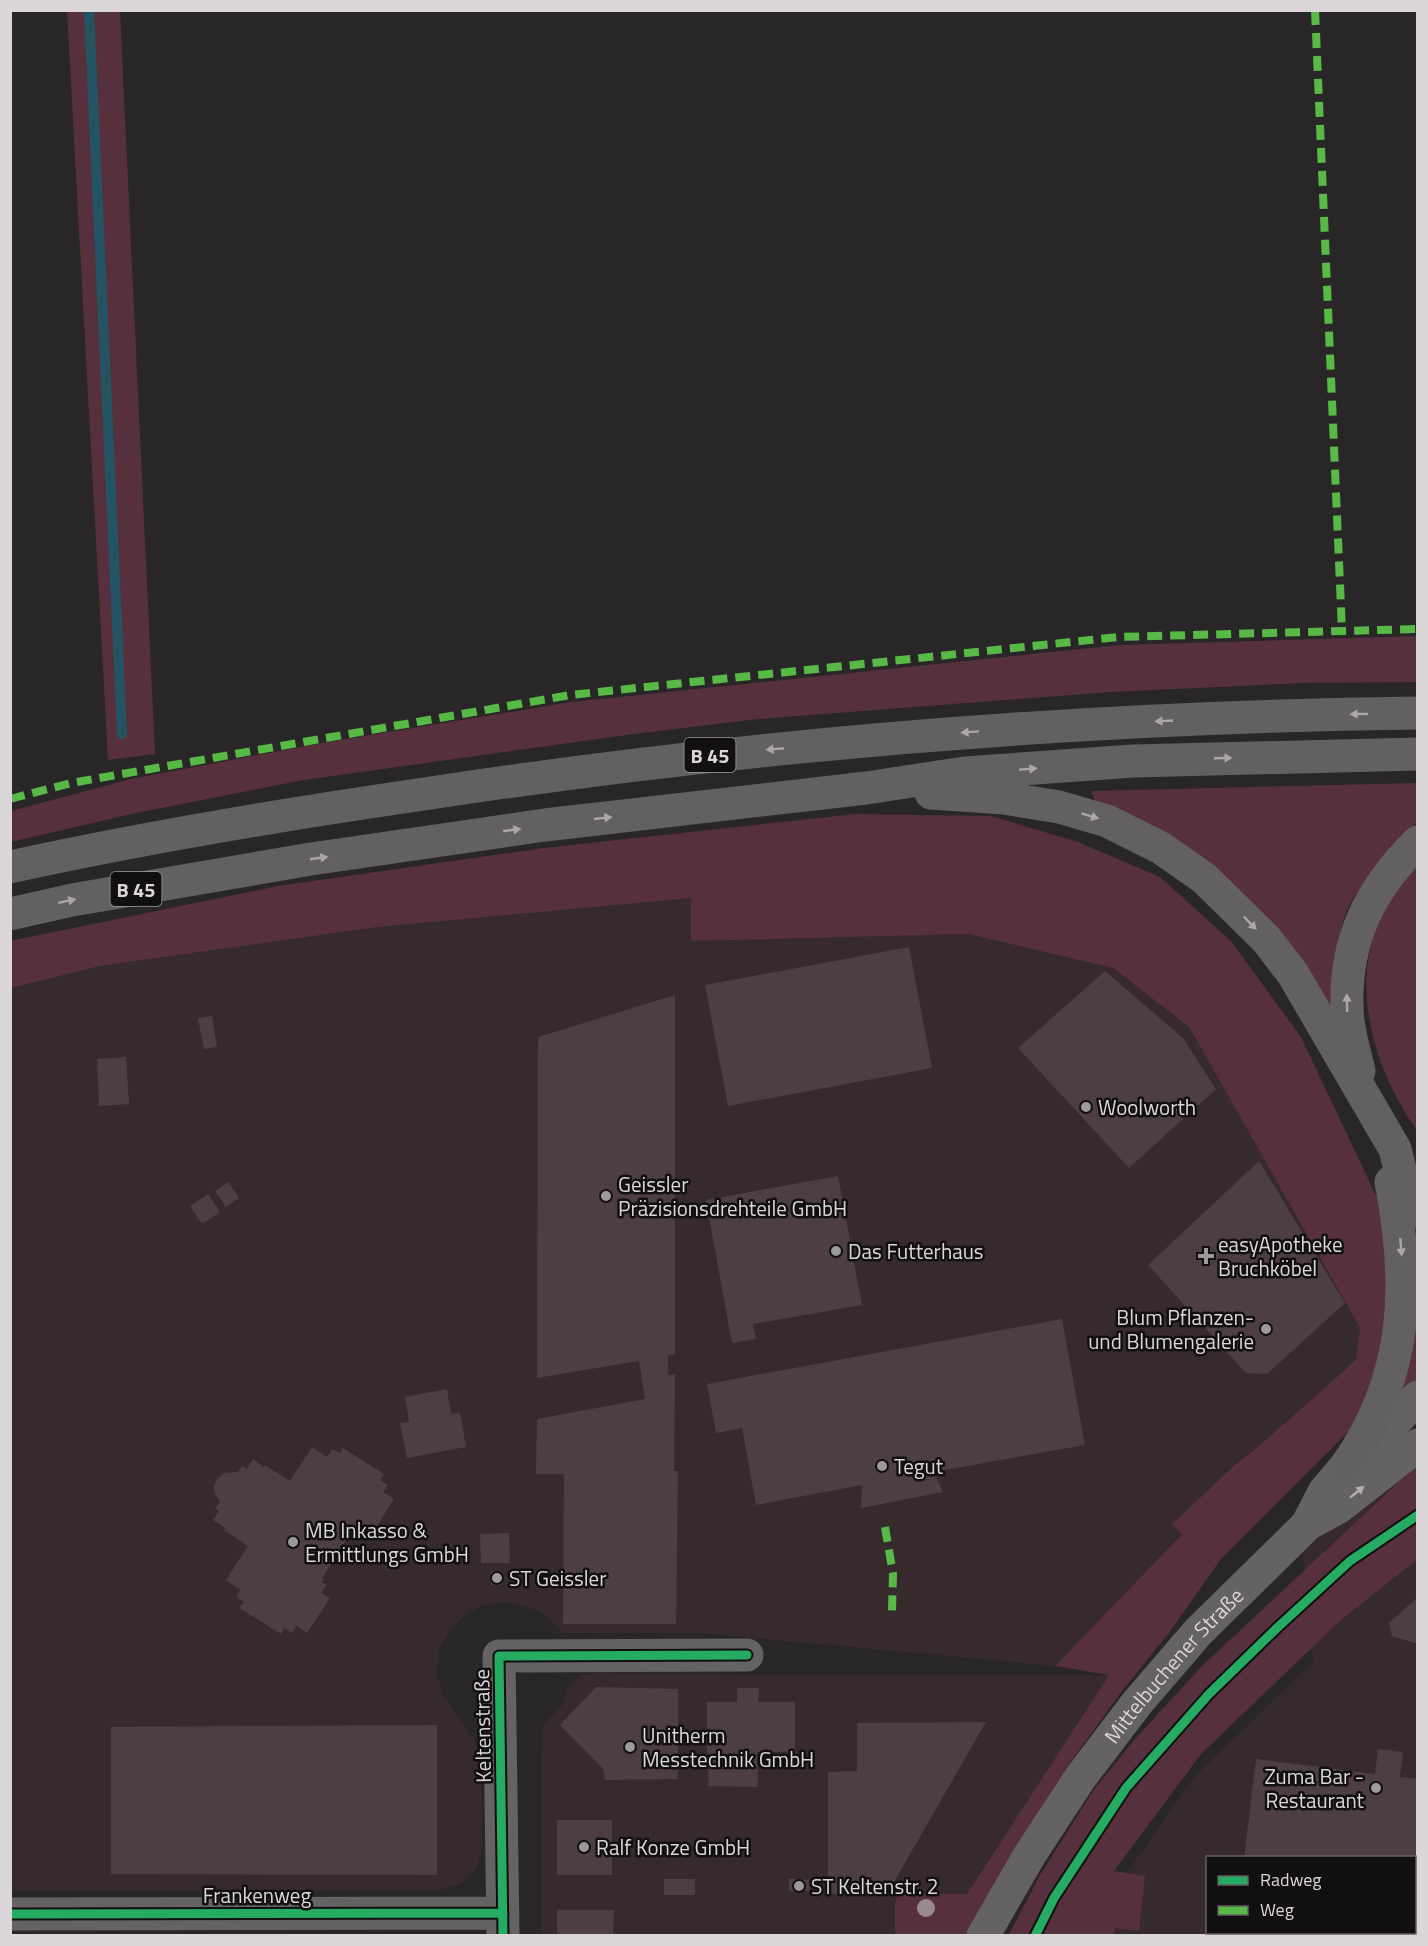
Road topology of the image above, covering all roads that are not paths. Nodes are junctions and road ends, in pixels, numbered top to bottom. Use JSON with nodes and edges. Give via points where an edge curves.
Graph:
{"nodes":[{"id":1,"x":1418,"y":713,"type":"edge"},
{"id":2,"x":1418,"y":754,"type":"edge"},
{"id":3,"x":866,"y":788,"type":"junction"},
{"id":4,"x":1418,"y":842,"type":"edge"},
{"id":5,"x":10,"y":867,"type":"edge"},
{"id":6,"x":10,"y":914,"type":"edge"},
{"id":7,"x":1390,"y":1135,"type":"edge"},
{"id":8,"x":1418,"y":1212,"type":"edge"},
{"id":9,"x":1418,"y":1397,"type":"edge"},
{"id":10,"x":1418,"y":1445,"type":"edge"},
{"id":11,"x":1346,"y":1466,"type":"junction"},
{"id":12,"x":1308,"y":1524,"type":"junction"},
{"id":13,"x":747,"y":1654,"type":"dead end"},
{"id":14,"x":1418,"y":1901,"type":"edge"},
{"id":15,"x":10,"y":1914,"type":"edge"},
{"id":16,"x":1416,"y":1923,"type":"edge"},
{"id":17,"x":503,"y":1924,"type":"edge"},
{"id":18,"x":983,"y":1935,"type":"edge"}],
"edges":[{"from":1,"to":5,"type":"highway","number":"B 45","one_way":true,"via":[[1114,723],[930,735],[643,762],[305,811]]},
{"from":3,"to":2,"type":"highway","number":"B 45","one_way":true,"via":[[965,773],[1132,761]]},
{"from":6,"to":3,"type":"highway","number":"B 45","one_way":true,"via":[[72,900],[545,825]]},
{"from":3,"to":7,"type":"highway","one_way":true,"via":[[1004,798],[1059,807],[1107,821],[1161,848],[1204,878],[1266,939],[1293,974]]},
{"from":7,"to":4,"type":"highway","one_way":true,"via":[[1355,1053],[1347,1008],[1350,963],[1371,899],[1398,861]]},
{"from":7,"to":8,"type":"highway","via":[[1403,1181]]},
{"from":7,"to":11,"type":"highway","one_way":true,"via":[[1404,1286],[1400,1325],[1387,1387]]},
{"from":9,"to":11,"type":"main road"},
{"from":12,"to":10,"type":"main road","name":"Mittelbuchener Straße","one_way":true,"via":[[1339,1507]]},
{"from":11,"to":12,"type":"main road","via":[[1324,1492]]},
{"from":12,"to":18,"type":"main road","name":"Mittelbuchener Straße","via":[[1198,1632],[1137,1703],[1080,1778]]},
{"from":13,"to":17,"type":"street","name":"Keltenstraße","via":[[499,1656]]},
{"from":14,"to":16,"type":"street"},
{"from":15,"to":17,"type":"street","name":"Frankenweg"}]}
